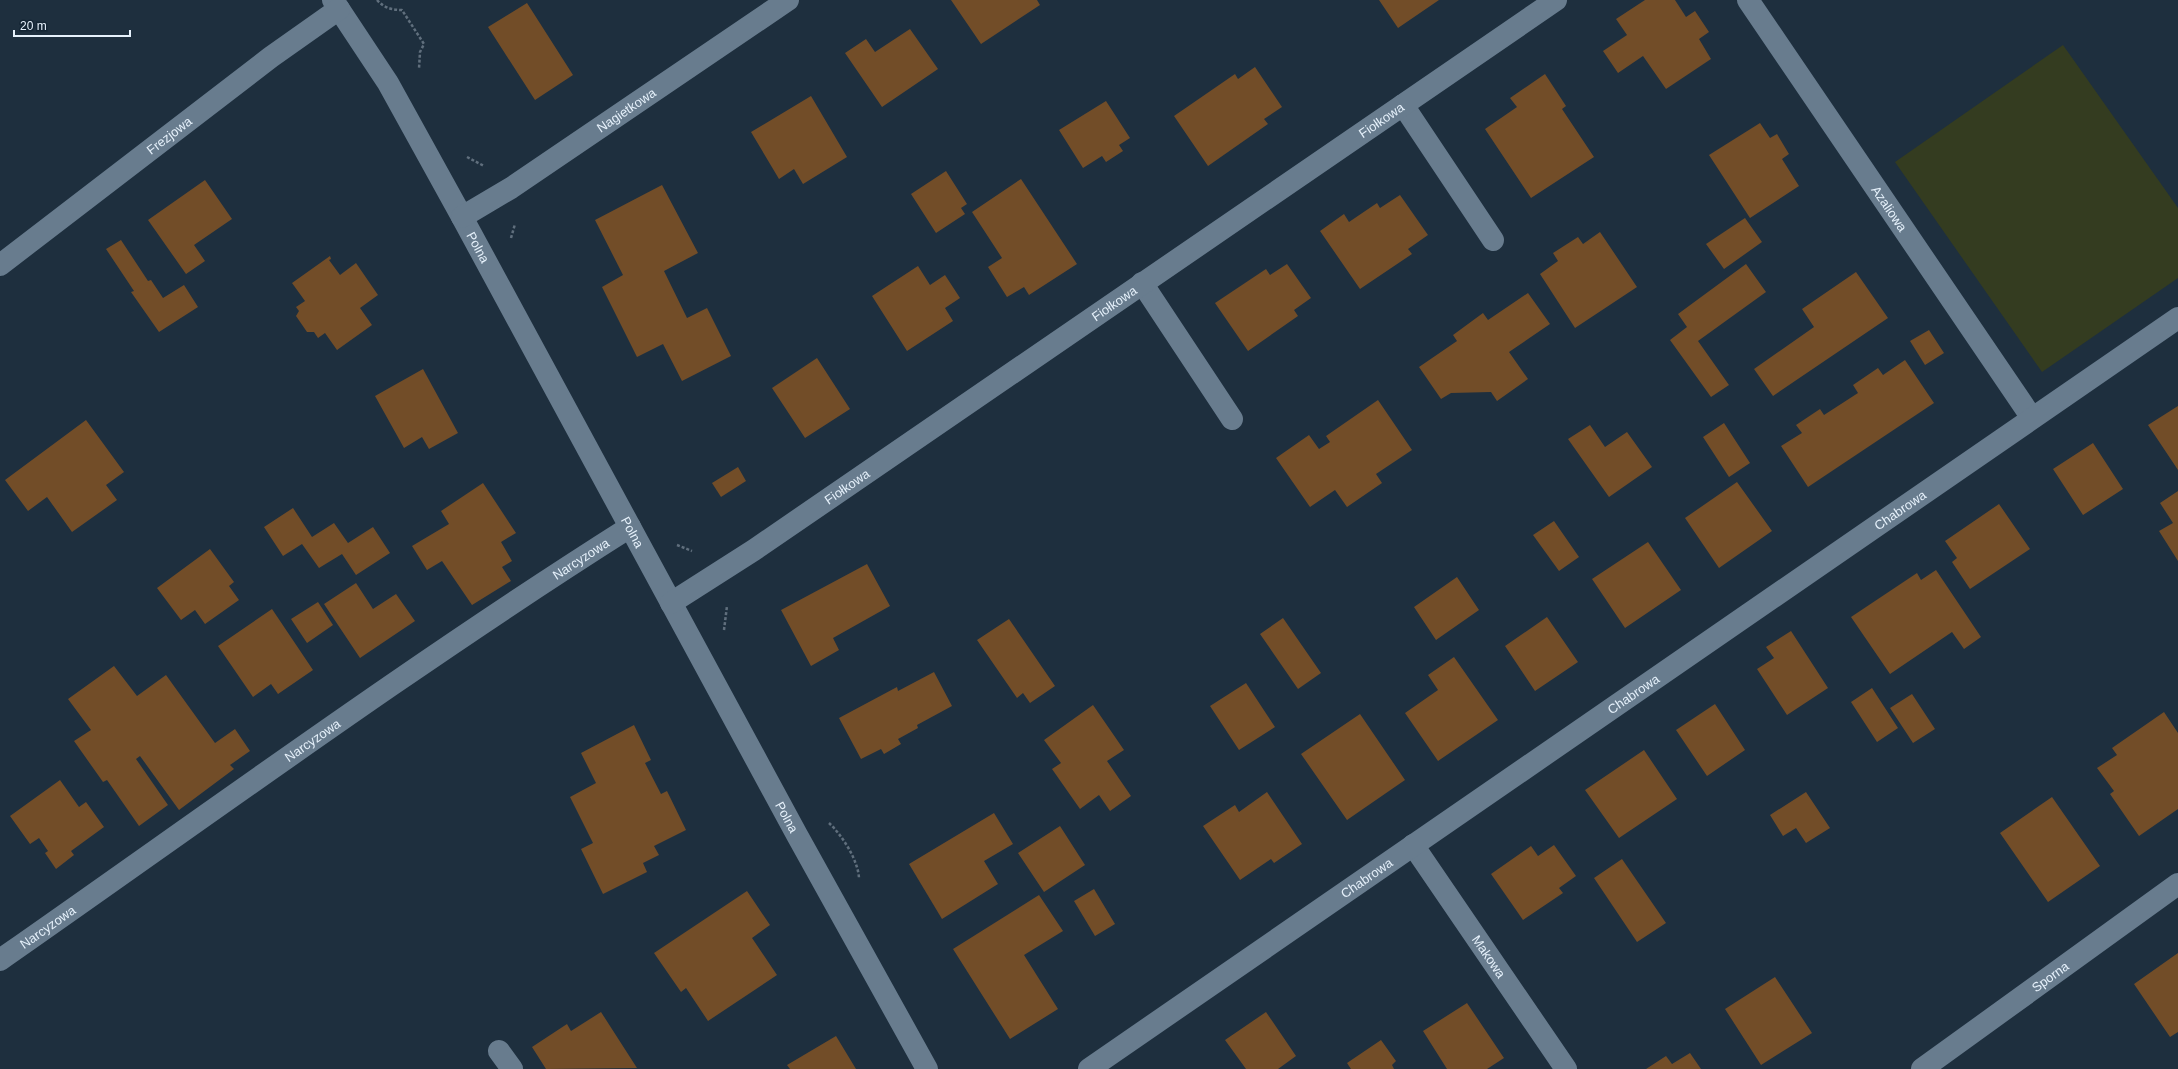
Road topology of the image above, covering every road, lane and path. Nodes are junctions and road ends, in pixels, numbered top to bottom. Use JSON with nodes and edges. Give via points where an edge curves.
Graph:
{"nodes":[{"id":1,"x":377,"y":0,"type":"edge"},
{"id":2,"x":788,"y":0,"type":"edge"},
{"id":3,"x":1556,"y":0,"type":"edge"},
{"id":4,"x":1748,"y":0,"type":"edge"},
{"id":5,"x":336,"y":5,"type":"edge"},
{"id":6,"x":420,"y":74,"type":"dead end"},
{"id":7,"x":1403,"y":105,"type":"junction"},
{"id":8,"x":463,"y":152,"type":"dead end"},
{"id":9,"x":488,"y":167,"type":"dead end"},
{"id":10,"x":462,"y":217,"type":"junction"},
{"id":11,"x":1493,"y":240,"type":"dead end"},
{"id":12,"x":0,"y":265,"type":"edge"},
{"id":13,"x":1142,"y":283,"type":"junction"},
{"id":14,"x":2178,"y":318,"type":"edge"},
{"id":15,"x":2032,"y":418,"type":"junction"},
{"id":16,"x":1232,"y":419,"type":"dead end"},
{"id":17,"x":630,"y":528,"type":"junction"},
{"id":18,"x":671,"y":603,"type":"junction"},
{"id":19,"x":837,"y":830,"type":"dead end"},
{"id":20,"x":1413,"y":845,"type":"junction"},
{"id":21,"x":859,"y":869,"type":"dead end"},
{"id":22,"x":2178,"y":884,"type":"edge"},
{"id":23,"x":0,"y":960,"type":"edge"},
{"id":24,"x":500,"y":1051,"type":"dead end"},
{"id":25,"x":512,"y":1069,"type":"edge"},
{"id":26,"x":927,"y":1069,"type":"edge"},
{"id":27,"x":1089,"y":1069,"type":"edge"},
{"id":28,"x":1566,"y":1069,"type":"edge"},
{"id":29,"x":1922,"y":1069,"type":"edge"}],
"edges":[{"from":1,"to":6,"type":"path","via":[[392,10],[402,10],[424,44],[418,66]]},
{"from":2,"to":10,"type":"street","name":"Nagietkowa","via":[[511,188]]},
{"from":3,"to":7,"type":"street","name":"Fiołkowa"},
{"from":4,"to":15,"type":"street","name":"Azaliowa"},
{"from":5,"to":10,"type":"street","name":"Polna","via":[[388,83]]},
{"from":5,"to":12,"type":"street","name":"Frezjowa"},
{"from":7,"to":11,"type":"street"},
{"from":7,"to":13,"type":"street","name":"Fiołkowa"},
{"from":8,"to":9,"type":"path","via":[[468,158]]},
{"from":10,"to":17,"type":"street","name":"Polna"},
{"from":13,"to":16,"type":"street"},
{"from":13,"to":18,"type":"street","name":"Fiołkowa","via":[[754,550]]},
{"from":14,"to":15,"type":"street","name":"Chabrowa"},
{"from":15,"to":20,"type":"street","name":"Chabrowa"},
{"from":17,"to":18,"type":"street","name":"Polna"},
{"from":17,"to":23,"type":"street","name":"Narcyzowa","via":[[432,658]]},
{"from":18,"to":26,"type":"street","name":"Polna"},
{"from":19,"to":21,"type":"path"},
{"from":20,"to":27,"type":"street","name":"Chabrowa"},
{"from":20,"to":28,"type":"street","name":"Makowa"},
{"from":22,"to":29,"type":"street","name":"Sporna"},
{"from":24,"to":25,"type":"street"}]}
